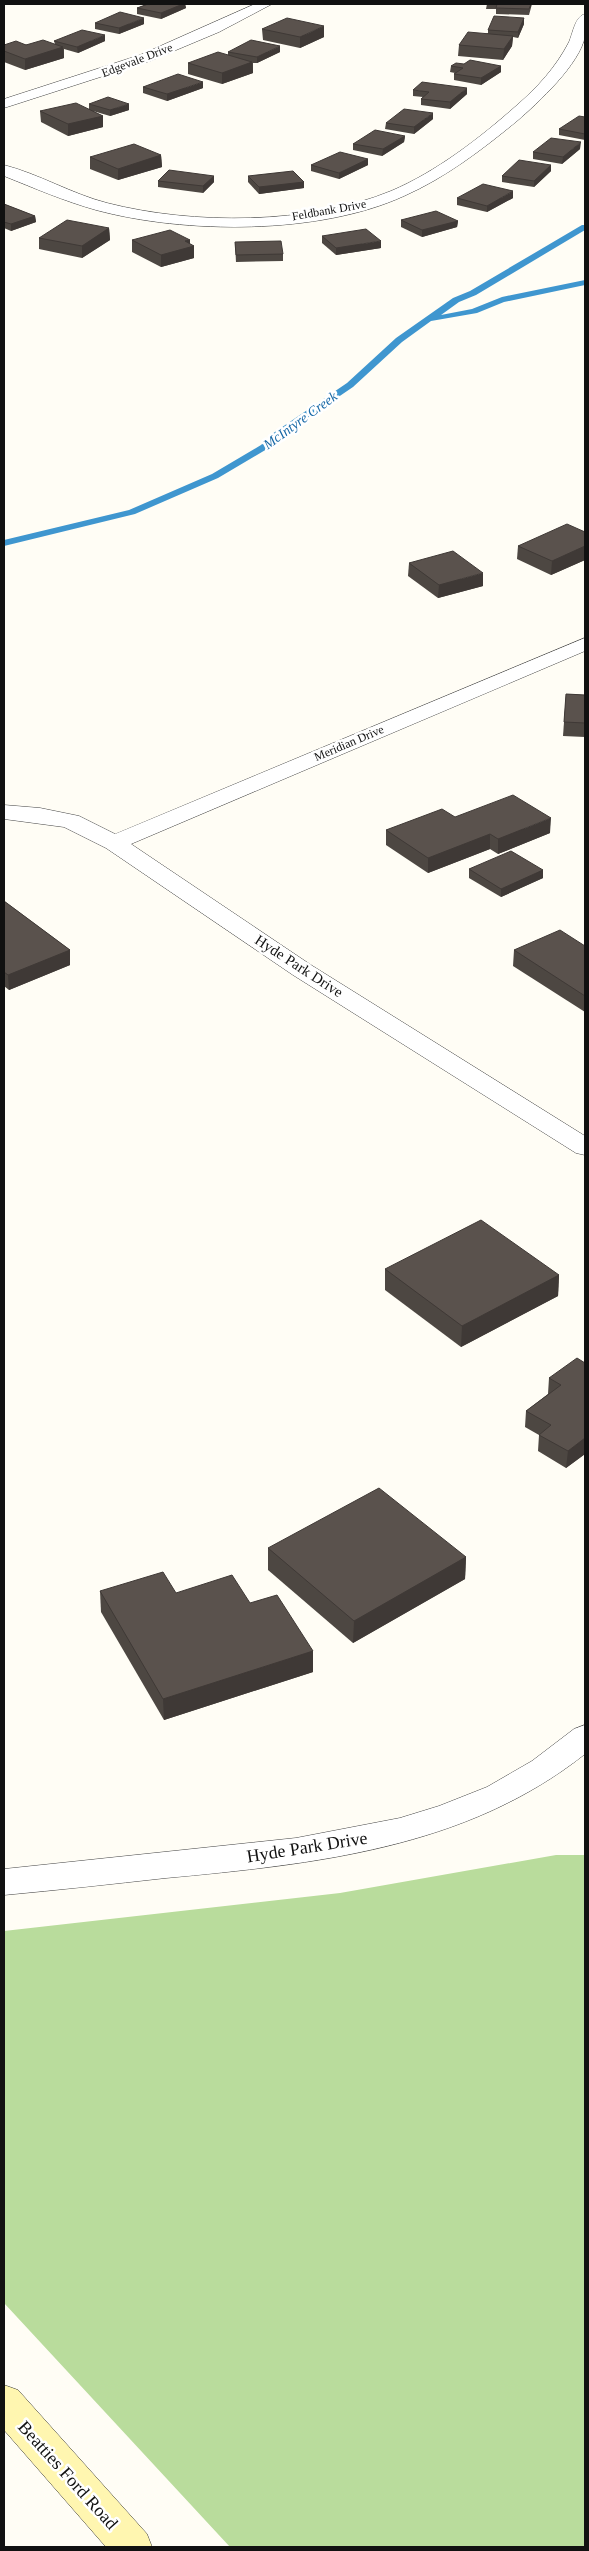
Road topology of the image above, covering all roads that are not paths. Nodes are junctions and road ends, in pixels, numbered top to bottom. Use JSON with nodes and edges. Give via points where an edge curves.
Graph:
{"nodes":[{"id":1,"x":265,"y":4,"type":"edge"},
{"id":2,"x":585,"y":18,"type":"edge"},
{"id":3,"x":4,"y":104,"type":"edge"},
{"id":4,"x":4,"y":170,"type":"edge"},
{"id":5,"x":585,"y":644,"type":"edge"},
{"id":6,"x":4,"y":812,"type":"edge"},
{"id":7,"x":114,"y":843,"type":"junction"},
{"id":8,"x":585,"y":1147,"type":"edge"},
{"id":9,"x":585,"y":1737,"type":"edge"},
{"id":10,"x":4,"y":1882,"type":"edge"},
{"id":11,"x":4,"y":2402,"type":"edge"},
{"id":12,"x":132,"y":2547,"type":"edge"}],
"edges":[{"from":1,"to":3,"type":"street","name":"Edgevale Drive","via":[[145,58]]},
{"from":2,"to":4,"type":"street","name":"Feldbank Drive","via":[[579,39],[565,64],[541,93],[517,114],[424,179],[362,206],[260,220],[160,217],[88,203]]},
{"from":5,"to":7,"type":"street","name":"Meridian Drive"},
{"from":6,"to":7,"type":"street","name":"Hyde Park Drive","via":[[40,814],[71,821]]},
{"from":7,"to":8,"type":"street","name":"Hyde Park Drive","via":[[302,970]]},
{"from":9,"to":10,"type":"street","name":"Hyde Park Drive","via":[[565,1756],[525,1782],[453,1816],[396,1832],[280,1854]]},
{"from":11,"to":12,"type":"main road","name":"Beatties Ford Road"}]}
